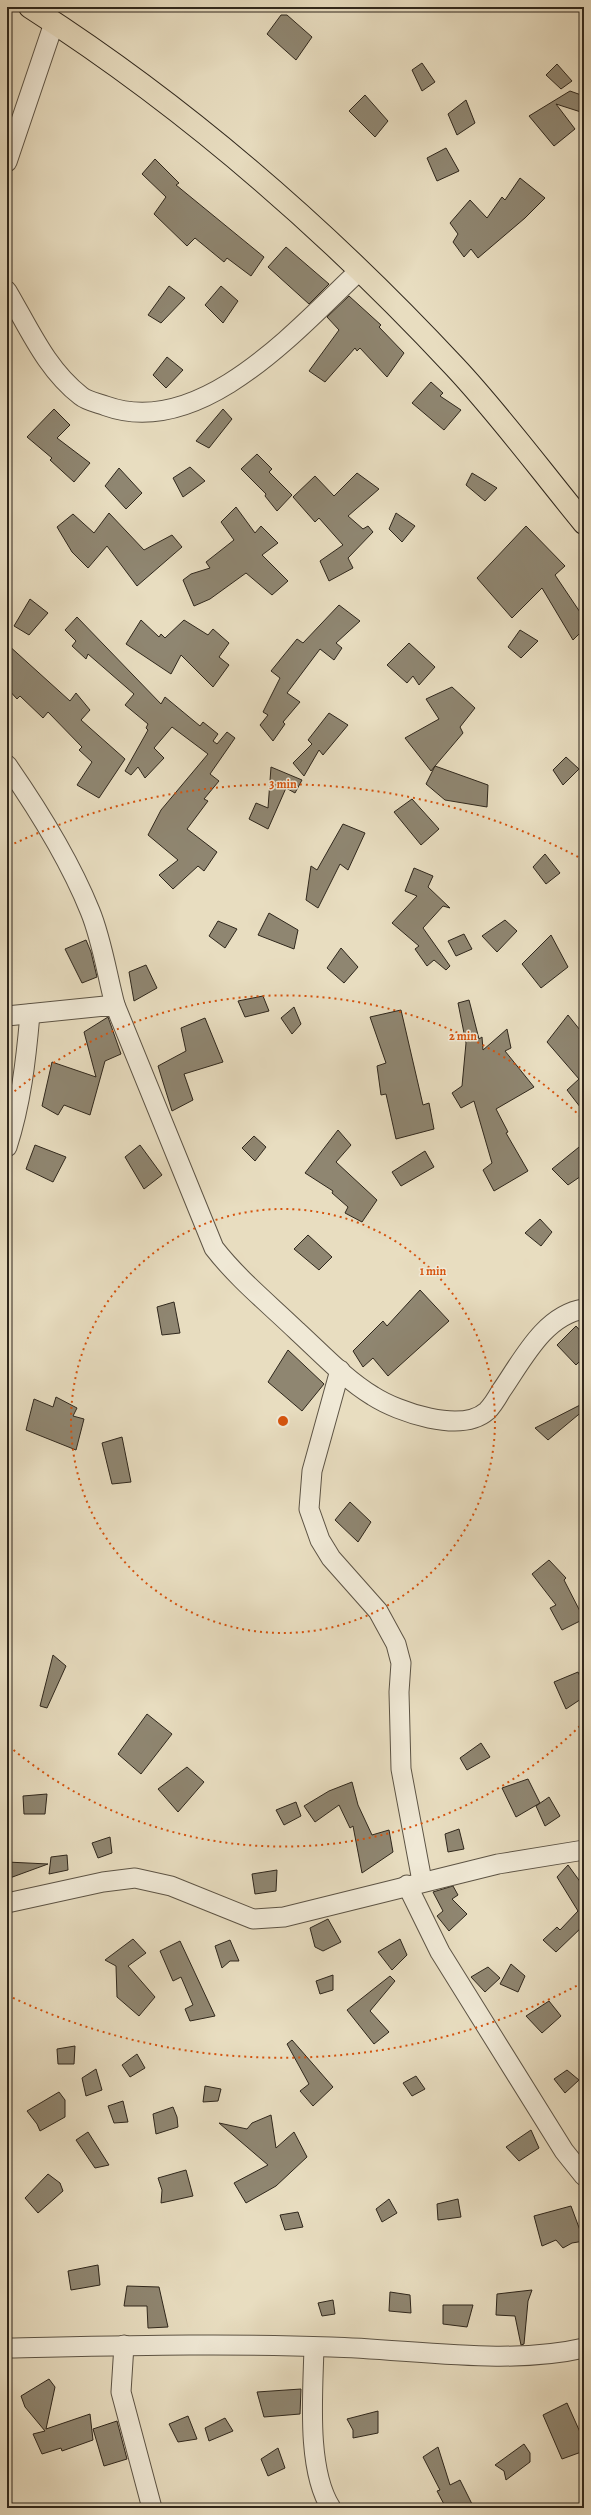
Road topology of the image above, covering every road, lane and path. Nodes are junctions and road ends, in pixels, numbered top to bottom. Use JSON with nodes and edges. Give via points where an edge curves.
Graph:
{"nodes":[{"id":1,"x":30,"y":7,"type":"edge"},
{"id":2,"x":54,"y":23,"type":"junction"},
{"id":3,"x":7,"y":162,"type":"edge"},
{"id":4,"x":359,"y":271,"type":"junction"},
{"id":5,"x":7,"y":291,"type":"edge"},
{"id":6,"x":584,"y":523,"type":"edge"},
{"id":7,"x":7,"y":765,"type":"edge"},
{"id":8,"x":115,"y":1005,"type":"junction"},
{"id":9,"x":30,"y":1014,"type":"junction"},
{"id":10,"x":7,"y":1016,"type":"edge"},
{"id":11,"x":7,"y":1147,"type":"edge"},
{"id":12,"x":584,"y":1310,"type":"edge"},
{"id":13,"x":340,"y":1370,"type":"junction"},
{"id":14,"x":584,"y":1850,"type":"edge"},
{"id":15,"x":415,"y":1883,"type":"junction"},
{"id":16,"x":7,"y":1903,"type":"edge"},
{"id":17,"x":584,"y":2176,"type":"edge"},
{"id":18,"x":124,"y":2345,"type":"junction"},
{"id":19,"x":314,"y":2346,"type":"junction"},
{"id":20,"x":7,"y":2348,"type":"edge"},
{"id":21,"x":584,"y":2348,"type":"edge"},
{"id":22,"x":152,"y":2508,"type":"edge"},
{"id":23,"x":331,"y":2508,"type":"edge"}],
"edges":[{"from":1,"to":2,"type":"main road"},
{"from":2,"to":3,"type":"street"},
{"from":2,"to":4,"type":"main road","via":[[185,116],[310,224]]},
{"from":4,"to":5,"type":"street","via":[[268,357],[225,387],[189,404],[156,411],[122,412],[82,397],[51,368]]},
{"from":4,"to":6,"type":"main road","via":[[456,367]]},
{"from":7,"to":8,"type":"street","via":[[39,812],[91,912]]},
{"from":8,"to":9,"type":"street"},
{"from":8,"to":13,"type":"street","via":[[214,1248],[241,1278]]},
{"from":9,"to":10,"type":"street"},
{"from":9,"to":11,"type":"street","via":[[26,1066],[14,1126]]},
{"from":12,"to":13,"type":"street","via":[[575,1311],[554,1321],[536,1340],[487,1411],[475,1419],[458,1421],[410,1413],[373,1396]]},
{"from":13,"to":15,"type":"street","via":[[312,1471],[309,1509],[320,1540],[331,1558],[378,1611],[396,1644],[402,1663],[399,1692],[401,1769]]},
{"from":14,"to":15,"type":"street","via":[[498,1864]]},
{"from":15,"to":16,"type":"street","via":[[284,1917],[253,1919],[171,1886],[135,1878],[103,1882]]},
{"from":15,"to":17,"type":"street","via":[[440,1952],[564,2151]]},
{"from":18,"to":19,"type":"street"},
{"from":18,"to":20,"type":"street"},
{"from":18,"to":22,"type":"street","via":[[121,2392]]},
{"from":19,"to":21,"type":"street","via":[[463,2355],[547,2355]]},
{"from":19,"to":23,"type":"street","via":[[312,2432],[317,2465]]}]}
